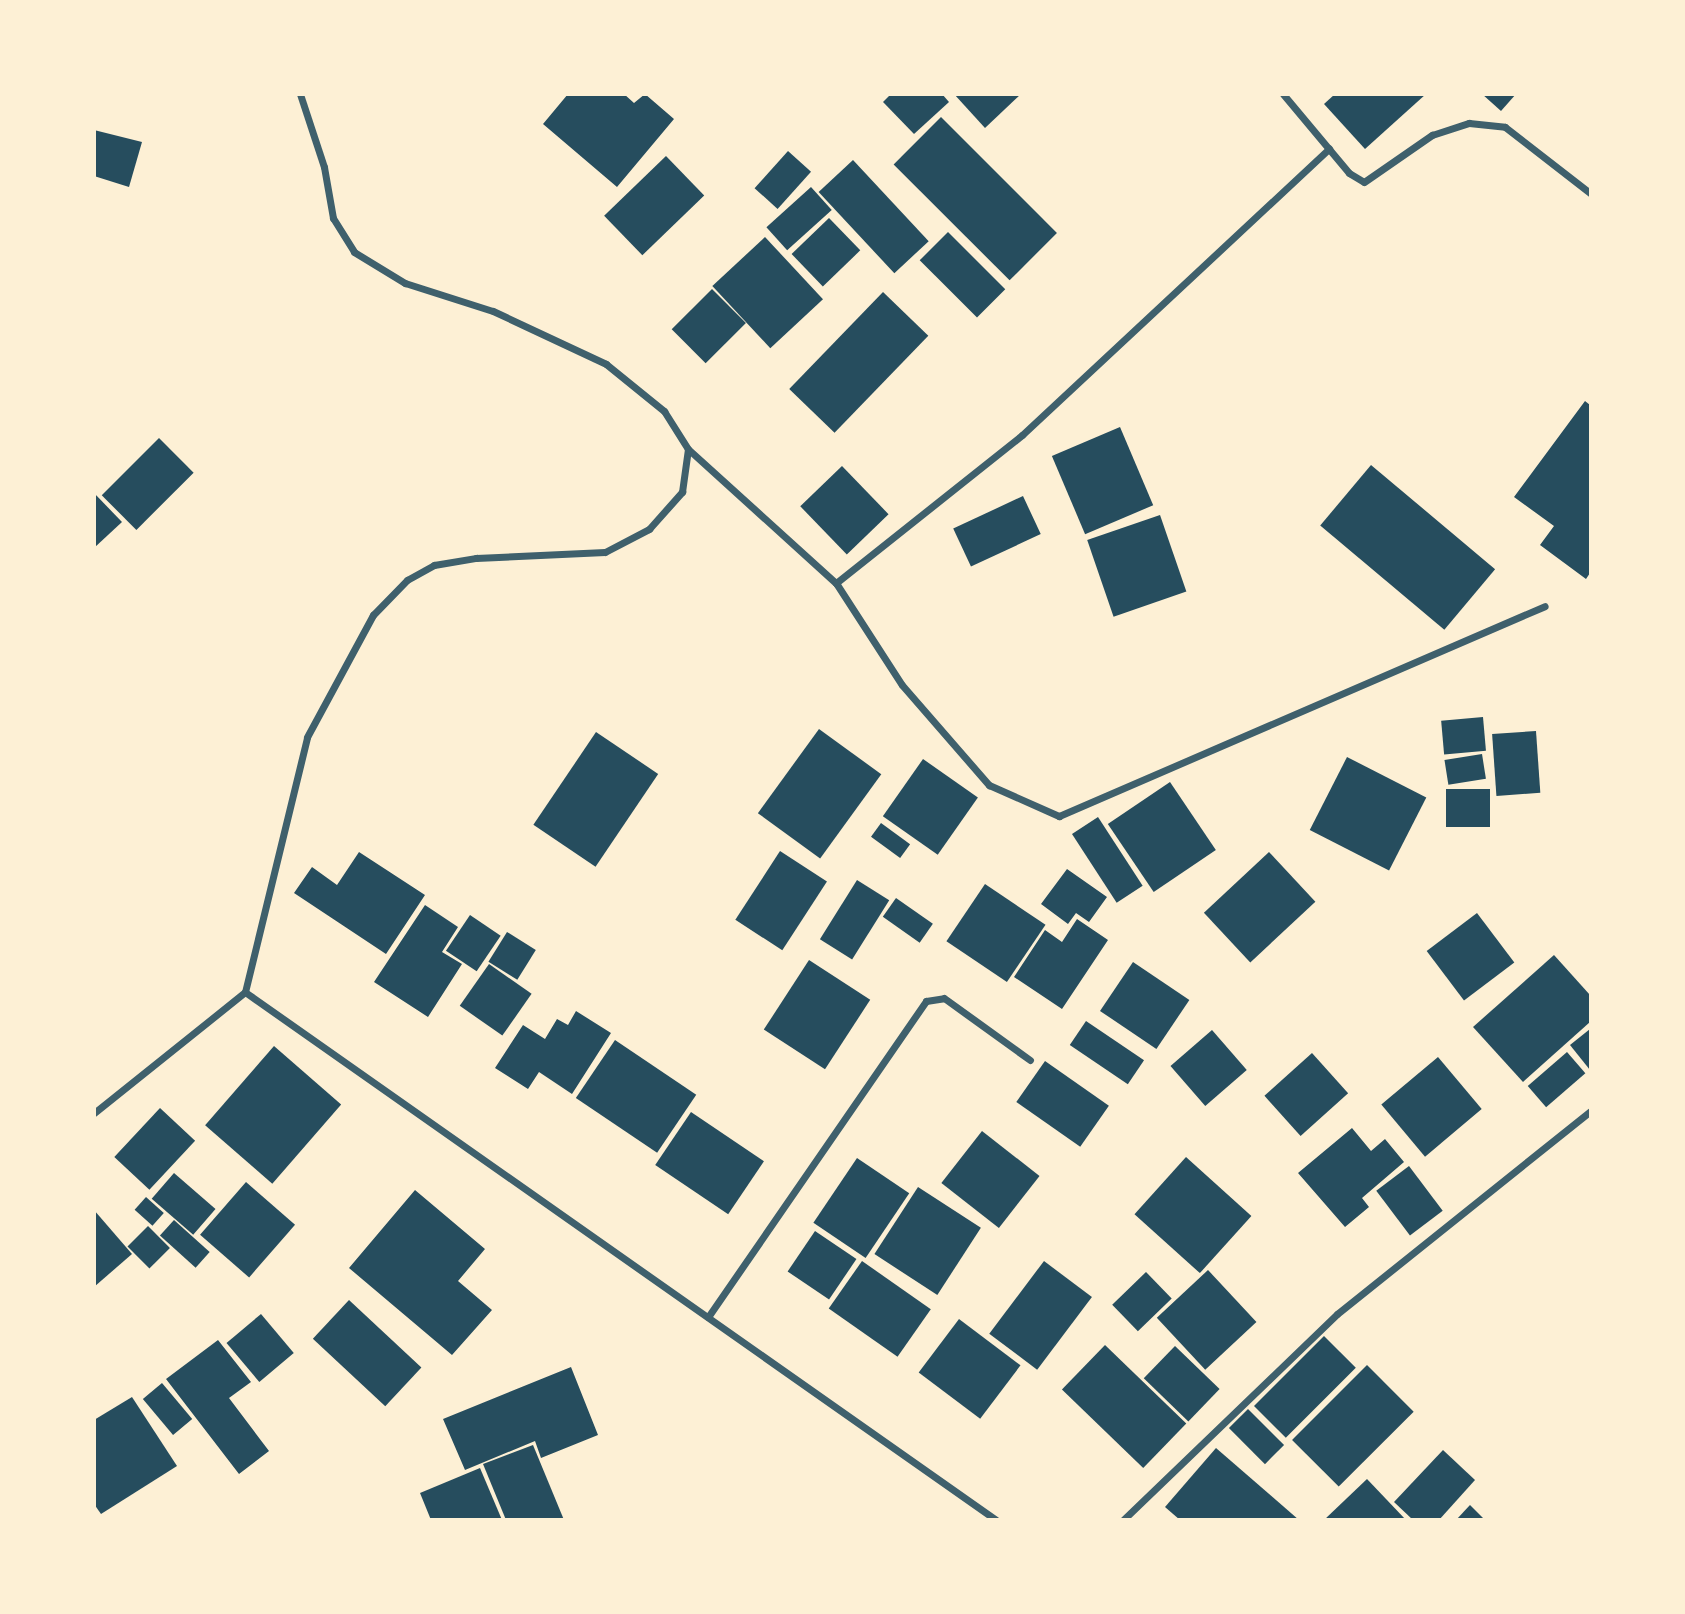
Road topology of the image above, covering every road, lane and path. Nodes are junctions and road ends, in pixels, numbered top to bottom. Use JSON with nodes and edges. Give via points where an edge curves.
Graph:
{"nodes":[{"id":1,"x":300,"y":94,"type":"edge"},
{"id":2,"x":1283,"y":94,"type":"edge"},
{"id":3,"x":1329,"y":149,"type":"junction"},
{"id":4,"x":1591,"y":193,"type":"edge"},
{"id":5,"x":688,"y":449,"type":"junction"},
{"id":6,"x":836,"y":583,"type":"junction"},
{"id":7,"x":1545,"y":606,"type":"dead end"},
{"id":8,"x":245,"y":992,"type":"junction"},
{"id":9,"x":1030,"y":1060,"type":"dead end"},
{"id":10,"x":1591,"y":1111,"type":"edge"},
{"id":11,"x":94,"y":1112,"type":"edge"},
{"id":12,"x":708,"y":1317,"type":"junction"},
{"id":13,"x":996,"y":1520,"type":"edge"},
{"id":14,"x":1123,"y":1520,"type":"edge"}],
"edges":[{"from":1,"to":5,"type":"street","via":[[324,167],[333,218],[354,252],[405,283],[494,311],[606,364],[664,411]]},
{"from":2,"to":3,"type":"street"},
{"from":3,"to":4,"type":"street","via":[[1363,182],[1432,135],[1469,122],[1504,127]]},
{"from":3,"to":6,"type":"street","via":[[1022,435]]},
{"from":5,"to":6,"type":"street"},
{"from":5,"to":8,"type":"street","via":[[682,492],[649,529],[605,552],[476,558],[434,565],[407,580],[373,615],[307,737]]},
{"from":6,"to":7,"type":"street","via":[[902,685],[989,785],[1059,816]]},
{"from":8,"to":11,"type":"street"},
{"from":8,"to":12,"type":"street"},
{"from":9,"to":12,"type":"street","via":[[944,998],[926,1001]]},
{"from":10,"to":14,"type":"street","via":[[1337,1314]]},
{"from":12,"to":13,"type":"street"}]}
